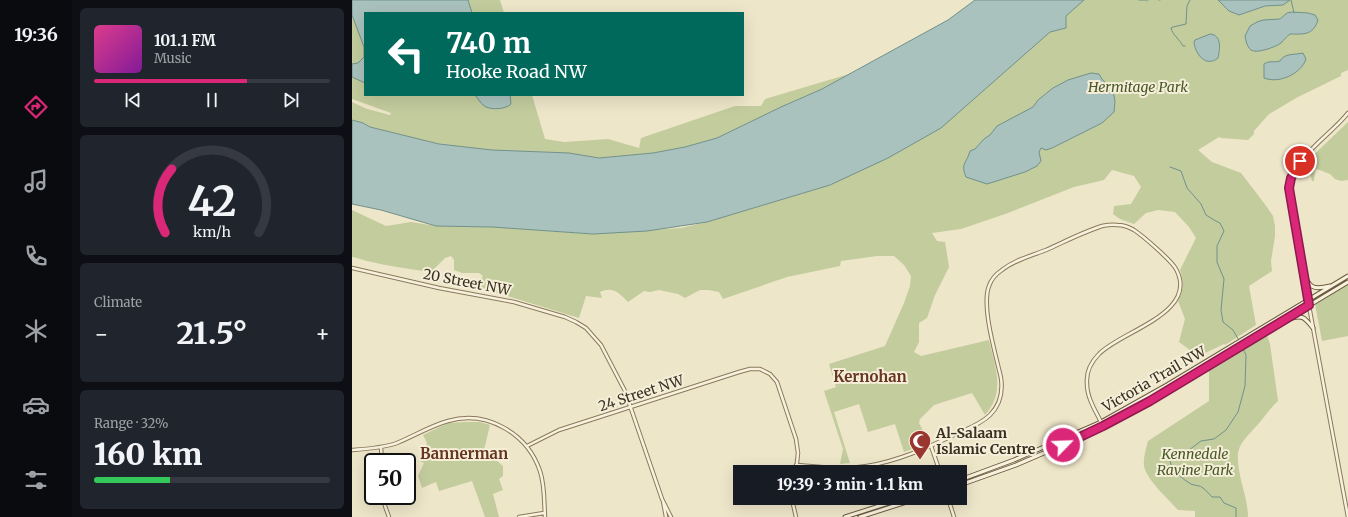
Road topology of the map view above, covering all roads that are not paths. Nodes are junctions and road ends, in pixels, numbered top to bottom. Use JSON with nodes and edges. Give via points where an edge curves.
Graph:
{"nodes":[{"id":1,"x":1348,"y":113,"type":"edge"},
{"id":2,"x":352,"y":268,"type":"edge"},
{"id":3,"x":1303,"y":273,"type":"junction"},
{"id":4,"x":1348,"y":276,"type":"edge"},
{"id":5,"x":1348,"y":282,"type":"edge"},
{"id":6,"x":1333,"y":285,"type":"junction"},
{"id":7,"x":1308,"y":300,"type":"junction"},
{"id":8,"x":1309,"y":305,"type":"junction"},
{"id":9,"x":1280,"y":323,"type":"junction"},
{"id":10,"x":1313,"y":328,"type":"junction"},
{"id":11,"x":631,"y":406,"type":"junction"},
{"id":12,"x":1101,"y":422,"type":"junction"},
{"id":13,"x":1103,"y":426,"type":"junction"},
{"id":14,"x":527,"y":446,"type":"junction"},
{"id":15,"x":932,"y":446,"type":"junction"},
{"id":16,"x":381,"y":447,"type":"junction"},
{"id":17,"x":352,"y":450,"type":"edge"},
{"id":18,"x":381,"y":453,"type":"edge"},
{"id":19,"x":796,"y":465,"type":"edge"},
{"id":20,"x":874,"y":465,"type":"edge"},
{"id":21,"x":938,"y":465,"type":"edge"},
{"id":22,"x":967,"y":477,"type":"edge"},
{"id":23,"x":967,"y":482,"type":"edge"},
{"id":24,"x":662,"y":499,"type":"junction"},
{"id":25,"x":385,"y":505,"type":"edge"},
{"id":26,"x":793,"y":505,"type":"edge"},
{"id":27,"x":882,"y":505,"type":"edge"},
{"id":28,"x":897,"y":505,"type":"edge"},
{"id":29,"x":950,"y":505,"type":"edge"},
{"id":30,"x":545,"y":515,"type":"edge"},
{"id":31,"x":389,"y":517,"type":"edge"},
{"id":32,"x":519,"y":517,"type":"edge"},
{"id":33,"x":666,"y":517,"type":"edge"},
{"id":34,"x":671,"y":517,"type":"edge"},
{"id":35,"x":796,"y":517,"type":"edge"},
{"id":36,"x":845,"y":517,"type":"edge"},
{"id":37,"x":860,"y":517,"type":"edge"},
{"id":38,"x":954,"y":517,"type":"edge"},
{"id":39,"x":1348,"y":517,"type":"edge"}],
"edges":[{"from":1,"to":3,"type":"street","via":[[1300,161],[1291,178],[1290,200]]},
{"from":2,"to":11,"type":"street","name":"20 Street NW","via":[[510,301],[576,322],[590,331],[601,345]]},
{"from":3,"to":6,"type":"main road","via":[[1313,288],[1320,289]]},
{"from":3,"to":7,"type":"street"},
{"from":4,"to":6,"type":"main road","name":"Victoria Trail NW"},
{"from":5,"to":8,"type":"main road","name":"Victoria Trail NW"},
{"from":6,"to":7,"type":"main road","name":"Victoria Trail NW"},
{"from":7,"to":8,"type":"street"},
{"from":7,"to":12,"type":"main road","name":"Victoria Trail NW"},
{"from":8,"to":9,"type":"main road","name":"Victoria Trail NW"},
{"from":8,"to":10,"type":"street"},
{"from":9,"to":10,"type":"main road","via":[[1291,318],[1303,317]]},
{"from":9,"to":13,"type":"main road","name":"Victoria Trail NW","via":[[1150,401]]},
{"from":10,"to":39,"type":"street"},
{"from":11,"to":14,"type":"street","name":"24 Street NW","via":[[559,430]]},
{"from":11,"to":19,"type":"street","name":"24 Street NW","via":[[746,370],[764,370],[773,376],[780,388],[798,448]]},
{"from":11,"to":24,"type":"street","name":"20 Street NW"},
{"from":12,"to":13,"type":"street"},
{"from":12,"to":15,"type":"street","via":[[1087,388],[1087,376],[1092,362],[1104,349],[1170,308],[1178,296],[1180,286],[1179,276],[1172,264],[1135,231],[1118,225],[1093,229],[1016,262],[997,274],[989,287],[986,302],[1001,378],[1000,399],[985,420]]},
{"from":12,"to":22,"type":"main road","name":"Victoria Trail NW"},
{"from":13,"to":23,"type":"main road","name":"Victoria Trail NW","via":[[1016,465]]},
{"from":14,"to":16,"type":"street","via":[[512,432],[492,422],[474,418],[439,424]]},
{"from":14,"to":30,"type":"street","via":[[541,475]]},
{"from":15,"to":20,"type":"street"},
{"from":15,"to":21,"type":"street"},
{"from":16,"to":17,"type":"street"},
{"from":16,"to":18,"type":"street"},
{"from":24,"to":33,"type":"street"},
{"from":24,"to":34,"type":"street"},
{"from":25,"to":31,"type":"street"},
{"from":26,"to":35,"type":"street"},
{"from":27,"to":36,"type":"main road"},
{"from":28,"to":37,"type":"main road"},
{"from":29,"to":38,"type":"street"},
{"from":30,"to":32,"type":"street"}]}
